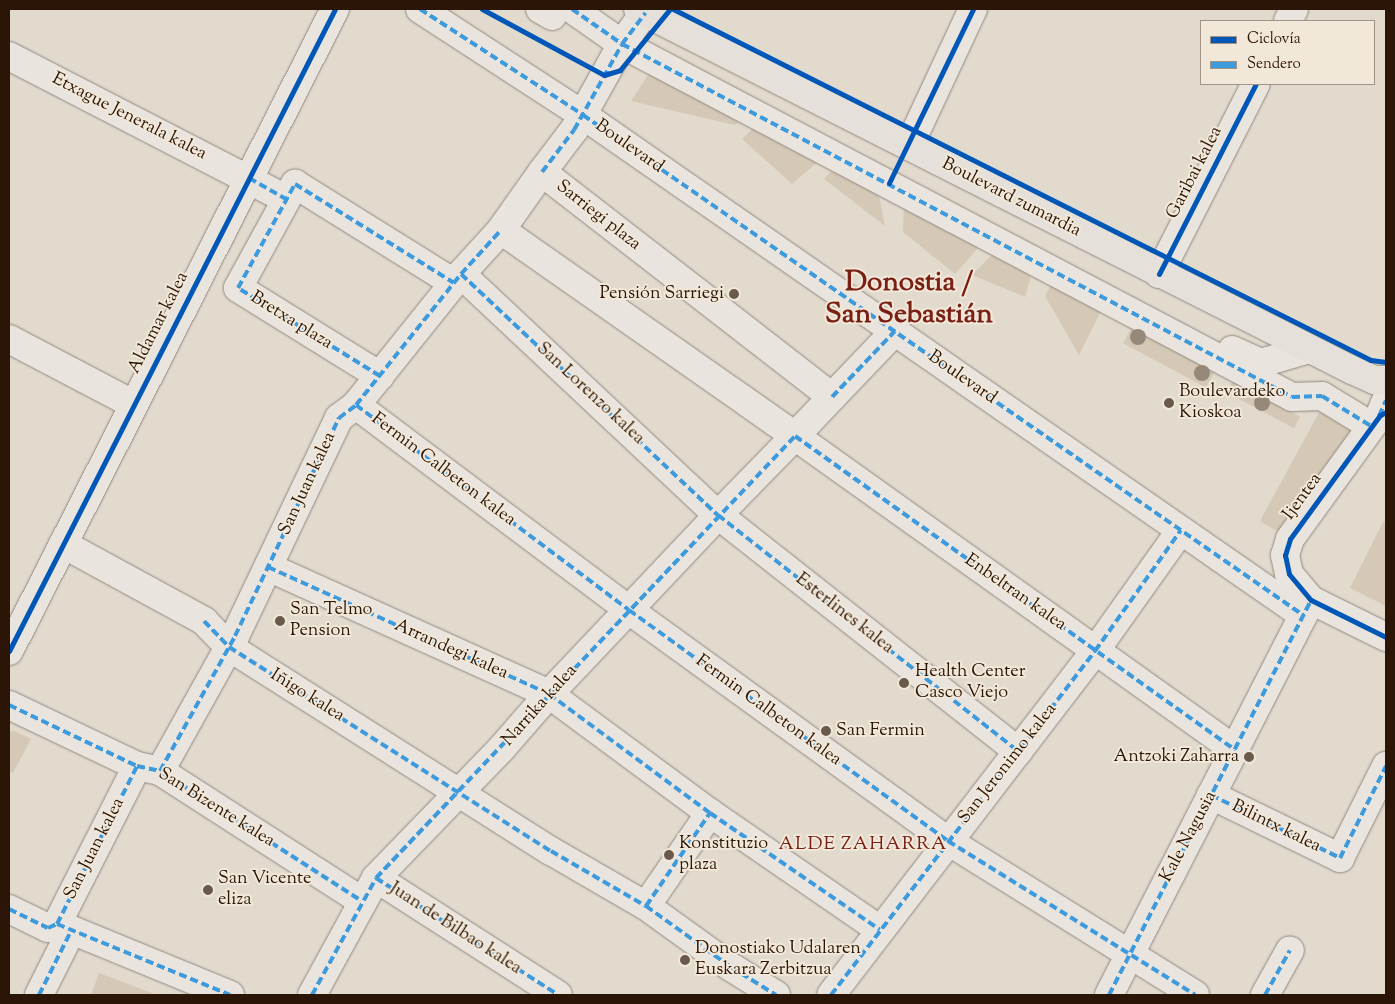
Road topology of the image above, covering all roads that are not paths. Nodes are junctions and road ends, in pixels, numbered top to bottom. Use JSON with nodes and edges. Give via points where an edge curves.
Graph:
{"nodes":[{"id":1,"x":336,"y":9,"type":"edge"},
{"id":2,"x":420,"y":9,"type":"edge"},
{"id":3,"x":973,"y":9,"type":"edge"},
{"id":4,"x":643,"y":10,"type":"edge"},
{"id":5,"x":555,"y":11,"type":"edge"},
{"id":6,"x":622,"y":44,"type":"junction"},
{"id":7,"x":9,"y":56,"type":"edge"},
{"id":8,"x":1255,"y":85,"type":"edge"},
{"id":9,"x":583,"y":114,"type":"junction"},
{"id":10,"x":916,"y":131,"type":"dead end"},
{"id":11,"x":542,"y":172,"type":"junction"},
{"id":12,"x":249,"y":178,"type":"junction"},
{"id":13,"x":286,"y":199,"type":"junction"},
{"id":14,"x":501,"y":230,"type":"junction"},
{"id":15,"x":1159,"y":274,"type":"junction"},
{"id":16,"x":458,"y":278,"type":"junction"},
{"id":17,"x":1130,"y":299,"type":"dead end"},
{"id":18,"x":895,"y":331,"type":"junction"},
{"id":19,"x":9,"y":339,"type":"edge"},
{"id":20,"x":1309,"y":349,"type":"junction"},
{"id":21,"x":380,"y":376,"type":"junction"},
{"id":22,"x":1386,"y":380,"type":"edge"},
{"id":23,"x":832,"y":397,"type":"junction"},
{"id":24,"x":133,"y":404,"type":"junction"},
{"id":25,"x":356,"y":405,"type":"junction"},
{"id":26,"x":1379,"y":414,"type":"edge"},
{"id":27,"x":794,"y":436,"type":"junction"},
{"id":28,"x":718,"y":515,"type":"junction"},
{"id":29,"x":1181,"y":530,"type":"junction"},
{"id":30,"x":63,"y":544,"type":"junction"},
{"id":31,"x":268,"y":567,"type":"junction"},
{"id":32,"x":1307,"y":607,"type":"junction"},
{"id":33,"x":630,"y":610,"type":"junction"},
{"id":34,"x":1386,"y":637,"type":"edge"},
{"id":35,"x":11,"y":641,"type":"edge"},
{"id":36,"x":229,"y":647,"type":"junction"},
{"id":37,"x":1096,"y":650,"type":"junction"},
{"id":38,"x":549,"y":694,"type":"junction"},
{"id":39,"x":9,"y":705,"type":"edge"},
{"id":40,"x":1235,"y":750,"type":"junction"},
{"id":41,"x":1018,"y":751,"type":"junction"},
{"id":42,"x":1386,"y":766,"type":"edge"},
{"id":43,"x":149,"y":768,"type":"junction"},
{"id":44,"x":460,"y":792,"type":"junction"},
{"id":45,"x":1211,"y":795,"type":"junction"},
{"id":46,"x":710,"y":814,"type":"junction"},
{"id":47,"x":948,"y":841,"type":"junction"},
{"id":48,"x":369,"y":889,"type":"junction"},
{"id":49,"x":646,"y":906,"type":"junction"},
{"id":50,"x":9,"y":909,"type":"edge"},
{"id":51,"x":59,"y":928,"type":"junction"},
{"id":52,"x":880,"y":930,"type":"junction"},
{"id":53,"x":1290,"y":950,"type":"dead end"},
{"id":54,"x":1129,"y":953,"type":"junction"},
{"id":55,"x":39,"y":995,"type":"edge"},
{"id":56,"x":230,"y":995,"type":"edge"},
{"id":57,"x":312,"y":995,"type":"edge"},
{"id":58,"x":558,"y":995,"type":"edge"},
{"id":59,"x":776,"y":995,"type":"edge"},
{"id":60,"x":831,"y":995,"type":"edge"},
{"id":61,"x":1110,"y":995,"type":"edge"},
{"id":62,"x":1195,"y":995,"type":"edge"},
{"id":63,"x":1265,"y":995,"type":"edge"}],
"edges":[{"from":1,"to":12,"type":"street","name":"Aldamar kalea"},
{"from":2,"to":9,"type":"street","name":"Boulevard"},
{"from":3,"to":10,"type":"street"},
{"from":4,"to":6,"type":"street"},
{"from":4,"to":15,"type":"main road","name":"Boulevard zumardia"},
{"from":5,"to":6,"type":"street"},
{"from":6,"to":9,"type":"street"},
{"from":6,"to":26,"type":"street","via":[[1292,397],[1322,396]]},
{"from":7,"to":12,"type":"street","name":"Etxague Jenerala kalea"},
{"from":8,"to":15,"type":"street","name":"Garibai kalea"},
{"from":9,"to":11,"type":"street"},
{"from":9,"to":18,"type":"street","name":"Boulevard"},
{"from":11,"to":14,"type":"street","name":"Sarriegi plaza"},
{"from":11,"to":23,"type":"street","name":"Sarriegi plaza"},
{"from":12,"to":13,"type":"street"},
{"from":12,"to":24,"type":"street","name":"Aldamar kalea"},
{"from":13,"to":16,"type":"street","name":"Bretxa plaza","via":[[295,184]]},
{"from":13,"to":21,"type":"street","name":"Bretxa plaza","via":[[238,288]]},
{"from":14,"to":16,"type":"street","name":"San Juan kalea"},
{"from":14,"to":27,"type":"street"},
{"from":15,"to":20,"type":"main road","name":"Boulevard zumardia"},
{"from":16,"to":21,"type":"street","name":"San Juan kalea"},
{"from":16,"to":28,"type":"street","name":"San Lorenzo kalea"},
{"from":17,"to":20,"type":"street","via":[[1261,363]]},
{"from":18,"to":23,"type":"street"},
{"from":18,"to":29,"type":"street","name":"Boulevard"},
{"from":19,"to":24,"type":"street"},
{"from":20,"to":22,"type":"main road","name":"Boulevard zumardia","via":[[1367,378]]},
{"from":21,"to":25,"type":"street","name":"San Juan kalea"},
{"from":23,"to":27,"type":"street"},
{"from":24,"to":30,"type":"street","name":"Aldamar kalea"},
{"from":25,"to":31,"type":"street","name":"San Juan kalea","via":[[339,418]]},
{"from":25,"to":33,"type":"street","name":"Fermin Calbeton kalea"},
{"from":26,"to":32,"type":"street","name":"Ijentea","via":[[1290,539],[1285,555],[1289,574]]},
{"from":27,"to":28,"type":"street","name":"Narrika kalea"},
{"from":27,"to":37,"type":"street","name":"Enbeltran kalea"},
{"from":28,"to":33,"type":"street","name":"Narrika kalea"},
{"from":28,"to":41,"type":"street","name":"Esterlines kalea"},
{"from":29,"to":32,"type":"street","name":"Boulevard"},
{"from":29,"to":37,"type":"street","name":"San Jeronimo kalea"},
{"from":30,"to":35,"type":"street","name":"Aldamar kalea"},
{"from":30,"to":36,"type":"street","name":"Iñigo kalea","via":[[204,622]]},
{"from":31,"to":36,"type":"street","name":"San Juan kalea"},
{"from":31,"to":38,"type":"street","name":"Arrandegi kalea"},
{"from":32,"to":34,"type":"street"},
{"from":32,"to":40,"type":"street","name":"Kale Nagusia"},
{"from":33,"to":38,"type":"street","name":"Narrika kalea"},
{"from":33,"to":47,"type":"street","name":"Fermin Calbeton kalea"},
{"from":36,"to":43,"type":"street","name":"San Juan kalea"},
{"from":36,"to":44,"type":"street","name":"Iñigo kalea"},
{"from":37,"to":40,"type":"street","name":"Enbeltran kalea"},
{"from":37,"to":41,"type":"street","name":"San Jeronimo kalea"},
{"from":38,"to":44,"type":"street","name":"Narrika kalea"},
{"from":38,"to":46,"type":"street","name":"Arrandegi kalea"},
{"from":39,"to":43,"type":"street","name":"San Bizente kalea"},
{"from":40,"to":45,"type":"street","name":"Kale Nagusia"},
{"from":41,"to":47,"type":"street","name":"San Jeronimo kalea"},
{"from":42,"to":45,"type":"street","name":"Bilintx kalea","via":[[1340,858]]},
{"from":43,"to":48,"type":"street","name":"San Bizente kalea"},
{"from":43,"to":51,"type":"street","name":"San Juan kalea"},
{"from":44,"to":48,"type":"street","name":"Narrika kalea"},
{"from":44,"to":49,"type":"street","name":"Iñigo kalea","via":[[551,851]]},
{"from":45,"to":54,"type":"street","name":"Kale Nagusia"},
{"from":46,"to":49,"type":"street"},
{"from":46,"to":52,"type":"street"},
{"from":47,"to":52,"type":"street","name":"San Jeronimo kalea"},
{"from":47,"to":54,"type":"street","name":"Fermin Calbeton kalea"},
{"from":48,"to":57,"type":"street","name":"Narrika kalea"},
{"from":48,"to":58,"type":"street","name":"Juan de Bilbao kalea"},
{"from":49,"to":59,"type":"street"},
{"from":50,"to":51,"type":"street"},
{"from":51,"to":55,"type":"street","name":"San Juan kalea"},
{"from":51,"to":56,"type":"street"},
{"from":52,"to":60,"type":"street","name":"San Jeronimo kalea"},
{"from":53,"to":63,"type":"street"},
{"from":54,"to":61,"type":"street","name":"Kale Nagusia"},
{"from":54,"to":62,"type":"street","name":"Fermin Calbeton kalea"}]}
